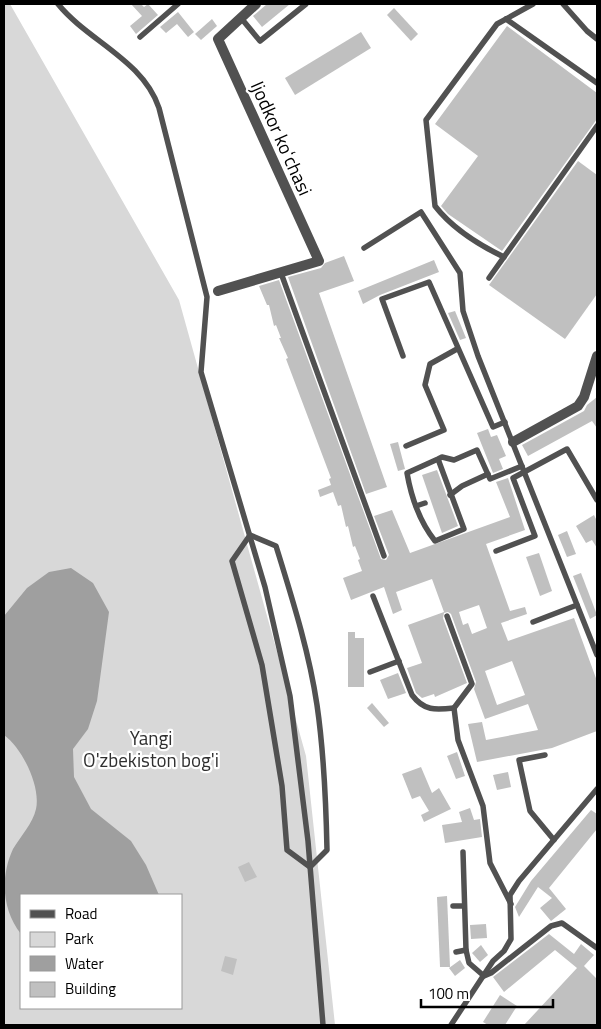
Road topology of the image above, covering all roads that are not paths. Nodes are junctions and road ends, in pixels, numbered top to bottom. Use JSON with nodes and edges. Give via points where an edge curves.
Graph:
{"nodes":[{"id":1,"x":58,"y":4,"type":"edge"},
{"id":2,"x":178,"y":4,"type":"edge"},
{"id":3,"x":256,"y":4,"type":"edge"},
{"id":4,"x":306,"y":4,"type":"edge"},
{"id":5,"x":532,"y":4,"type":"edge"},
{"id":6,"x":563,"y":4,"type":"edge"},
{"id":7,"x":241,"y":18,"type":"junction"},
{"id":8,"x":506,"y":19,"type":"junction"},
{"id":9,"x":140,"y":37,"type":"dead end"},
{"id":10,"x":597,"y":39,"type":"edge"},
{"id":11,"x":597,"y":83,"type":"edge"},
{"id":12,"x":597,"y":126,"type":"edge"},
{"id":13,"x":364,"y":248,"type":"dead end"},
{"id":14,"x":504,"y":257,"type":"junction"},
{"id":15,"x":281,"y":273,"type":"junction"},
{"id":16,"x":489,"y":278,"type":"dead end"},
{"id":17,"x":218,"y":291,"type":"dead end"},
{"id":18,"x":457,"y":349,"type":"junction"},
{"id":19,"x":403,"y":356,"type":"dead end"},
{"id":20,"x":597,"y":356,"type":"edge"},
{"id":21,"x":505,"y":422,"type":"junction"},
{"id":22,"x":513,"y":442,"type":"junction"},
{"id":23,"x":406,"y":446,"type":"dead end"},
{"id":24,"x":438,"y":459,"type":"junction"},
{"id":25,"x":522,"y":466,"type":"junction"},
{"id":26,"x":525,"y":473,"type":"junction"},
{"id":27,"x":488,"y":474,"type":"junction"},
{"id":28,"x":450,"y":496,"type":"junction"},
{"id":29,"x":597,"y":500,"type":"edge"},
{"id":30,"x":425,"y":502,"type":"dead end"},
{"id":31,"x":416,"y":506,"type":"junction"},
{"id":32,"x":250,"y":536,"type":"junction"},
{"id":33,"x":496,"y":551,"type":"dead end"},
{"id":34,"x":384,"y":556,"type":"dead end"},
{"id":35,"x":373,"y":596,"type":"dead end"},
{"id":36,"x":577,"y":605,"type":"junction"},
{"id":37,"x":447,"y":616,"type":"dead end"},
{"id":38,"x":533,"y":622,"type":"dead end"},
{"id":39,"x":597,"y":655,"type":"edge"},
{"id":40,"x":399,"y":661,"type":"junction"},
{"id":41,"x":370,"y":672,"type":"dead end"},
{"id":42,"x":454,"y":708,"type":"junction"},
{"id":43,"x":545,"y":755,"type":"dead end"},
{"id":44,"x":597,"y":789,"type":"edge"},
{"id":45,"x":554,"y":840,"type":"junction"},
{"id":46,"x":463,"y":852,"type":"dead end"},
{"id":47,"x":310,"y":867,"type":"junction"},
{"id":48,"x":511,"y":904,"type":"junction"},
{"id":49,"x":454,"y":906,"type":"dead end"},
{"id":50,"x":463,"y":906,"type":"junction"},
{"id":51,"x":597,"y":948,"type":"edge"},
{"id":52,"x":466,"y":950,"type":"junction"},
{"id":53,"x":456,"y":952,"type":"dead end"},
{"id":54,"x":484,"y":976,"type":"junction"},
{"id":55,"x":323,"y":1025,"type":"edge"},
{"id":56,"x":451,"y":1025,"type":"edge"}],
"edges":[{"from":1,"to":32,"type":"lane","via":[[70,18],[135,71],[155,96],[207,297],[201,372]]},
{"from":2,"to":9,"type":"lane"},
{"from":3,"to":7,"type":"street","name":"Ijodkor koʻchasi"},
{"from":4,"to":7,"type":"lane","via":[[260,41]]},
{"from":5,"to":8,"type":"lane"},
{"from":6,"to":10,"type":"lane"},
{"from":7,"to":15,"type":"street","name":"Ijodkor koʻchasi","via":[[218,39],[319,261]]},
{"from":8,"to":11,"type":"lane"},
{"from":8,"to":14,"type":"lane","via":[[497,24],[426,120],[435,206],[482,246]]},
{"from":12,"to":14,"type":"lane"},
{"from":13,"to":21,"type":"lane","via":[[421,212],[460,273],[463,311]]},
{"from":14,"to":16,"type":"lane"},
{"from":15,"to":17,"type":"street","name":"Ijodkor koʻchasi"},
{"from":15,"to":34,"type":"lane"},
{"from":18,"to":19,"type":"lane","via":[[429,282],[382,299]]},
{"from":18,"to":21,"type":"lane","via":[[493,427]]},
{"from":18,"to":23,"type":"lane","via":[[430,364],[425,385],[444,430]]},
{"from":20,"to":22,"type":"street","via":[[578,406]]},
{"from":21,"to":22,"type":"lane"},
{"from":22,"to":25,"type":"lane"},
{"from":24,"to":27,"type":"lane","via":[[454,460],[478,450]]},
{"from":24,"to":28,"type":"lane"},
{"from":24,"to":31,"type":"lane","via":[[407,473]]},
{"from":25,"to":26,"type":"lane"},
{"from":25,"to":27,"type":"lane","via":[[490,480]]},
{"from":26,"to":29,"type":"lane","via":[[567,449]]},
{"from":26,"to":33,"type":"lane","via":[[513,478],[535,536]]},
{"from":26,"to":36,"type":"lane"},
{"from":27,"to":28,"type":"lane","via":[[462,486]]},
{"from":28,"to":31,"type":"lane","via":[[464,529],[435,540],[428,533]]},
{"from":30,"to":31,"type":"lane"},
{"from":32,"to":47,"type":"lane","via":[[290,696]]},
{"from":32,"to":47,"type":"lane","via":[[232,560],[262,666],[282,786],[287,850]]},
{"from":32,"to":47,"type":"lane","via":[[276,546],[298,619],[317,703],[326,780],[327,850]]},
{"from":35,"to":40,"type":"lane"},
{"from":36,"to":38,"type":"lane"},
{"from":36,"to":39,"type":"lane"},
{"from":37,"to":42,"type":"lane","via":[[472,684]]},
{"from":40,"to":41,"type":"lane"},
{"from":40,"to":42,"type":"lane","via":[[412,695],[419,704],[429,710]]},
{"from":42,"to":48,"type":"lane","via":[[458,740],[483,806],[490,863]]},
{"from":43,"to":45,"type":"lane","via":[[519,760],[530,811]]},
{"from":44,"to":45,"type":"lane"},
{"from":45,"to":48,"type":"lane","via":[[519,881],[510,895]]},
{"from":46,"to":50,"type":"lane"},
{"from":47,"to":55,"type":"lane"},
{"from":48,"to":54,"type":"lane","via":[[511,939]]},
{"from":49,"to":50,"type":"lane"},
{"from":50,"to":52,"type":"lane"},
{"from":51,"to":54,"type":"lane","via":[[562,923],[551,926]]},
{"from":52,"to":53,"type":"lane"},
{"from":52,"to":54,"type":"lane","via":[[469,963]]},
{"from":54,"to":56,"type":"lane"}]}
